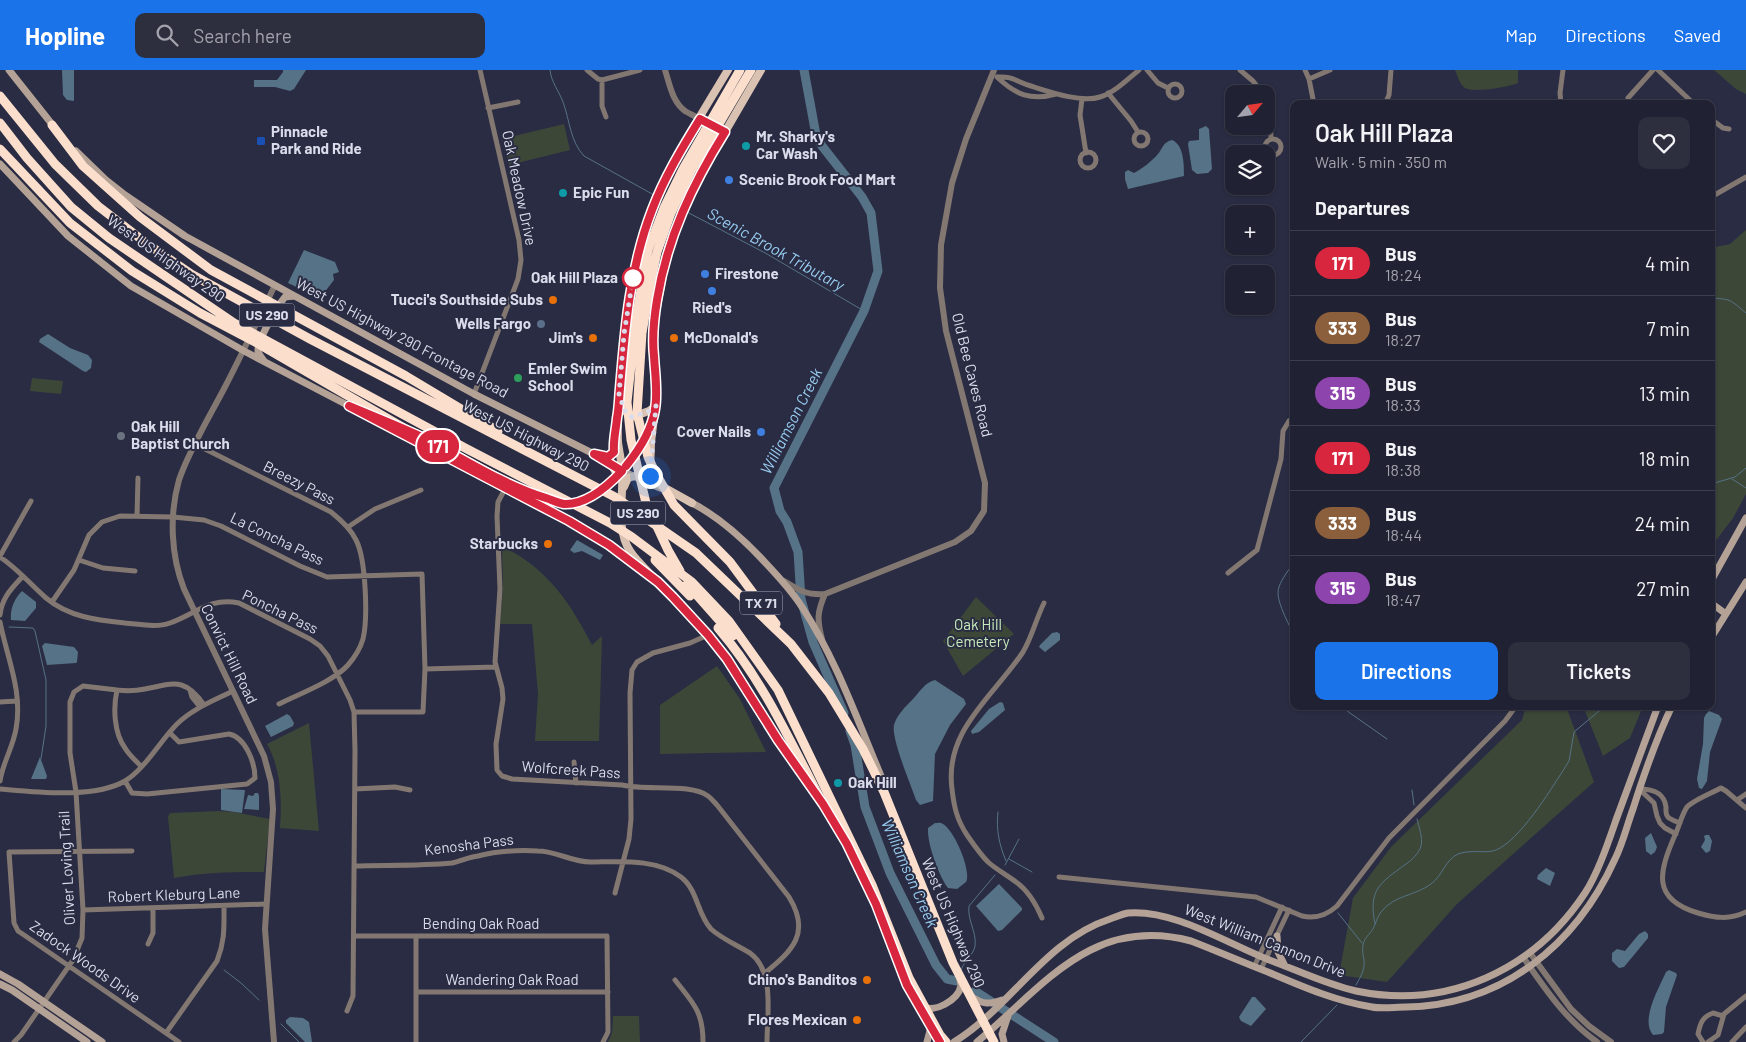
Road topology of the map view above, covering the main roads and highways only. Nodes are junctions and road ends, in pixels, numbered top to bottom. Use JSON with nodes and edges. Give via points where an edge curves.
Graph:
{"nodes":[{"id":1,"x":8,"y":70,"type":"edge"},
{"id":2,"x":728,"y":70,"type":"edge"},
{"id":3,"x":740,"y":70,"type":"edge"},
{"id":4,"x":752,"y":70,"type":"edge"},
{"id":5,"x":761,"y":70,"type":"edge"},
{"id":6,"x":0,"y":96,"type":"edge"},
{"id":7,"x":728,"y":100,"type":"junction"},
{"id":8,"x":0,"y":123,"type":"edge"},
{"id":9,"x":52,"y":125,"type":"junction"},
{"id":10,"x":0,"y":149,"type":"edge"},
{"id":11,"x":0,"y":164,"type":"edge"},
{"id":12,"x":295,"y":296,"type":"junction"},
{"id":13,"x":644,"y":322,"type":"junction"},
{"id":14,"x":624,"y":334,"type":"junction"},
{"id":15,"x":258,"y":345,"type":"junction"},
{"id":16,"x":653,"y":354,"type":"junction"},
{"id":17,"x":264,"y":361,"type":"junction"},
{"id":18,"x":318,"y":367,"type":"junction"},
{"id":19,"x":619,"y":395,"type":"junction"},
{"id":20,"x":349,"y":406,"type":"junction"},
{"id":21,"x":655,"y":409,"type":"junction"},
{"id":22,"x":618,"y":417,"type":"junction"},
{"id":23,"x":409,"y":431,"type":"junction"},
{"id":24,"x":594,"y":454,"type":"junction"},
{"id":25,"x":611,"y":464,"type":"junction"},
{"id":26,"x":622,"y":471,"type":"junction"},
{"id":27,"x":635,"y":476,"type":"junction"},
{"id":28,"x":576,"y":478,"type":"junction"},
{"id":29,"x":614,"y":479,"type":"junction"},
{"id":30,"x":623,"y":489,"type":"junction"},
{"id":31,"x":692,"y":503,"type":"junction"},
{"id":32,"x":1746,"y":518,"type":"edge"},
{"id":33,"x":632,"y":537,"type":"junction"},
{"id":34,"x":1715,"y":574,"type":"edge"},
{"id":35,"x":658,"y":582,"type":"junction"},
{"id":36,"x":1746,"y":582,"type":"edge"},
{"id":37,"x":1715,"y":607,"type":"edge"},
{"id":38,"x":1726,"y":614,"type":"junction"},
{"id":39,"x":1715,"y":632,"type":"edge"},
{"id":40,"x":791,"y":644,"type":"junction"},
{"id":41,"x":754,"y":658,"type":"junction"},
{"id":42,"x":1656,"y":710,"type":"edge"},
{"id":43,"x":1670,"y":710,"type":"edge"},
{"id":44,"x":1629,"y":783,"type":"junction"},
{"id":45,"x":1639,"y":789,"type":"junction"},
{"id":46,"x":823,"y":804,"type":"junction"},
{"id":47,"x":1277,"y":936,"type":"road end"},
{"id":48,"x":1285,"y":966,"type":"junction"},
{"id":49,"x":960,"y":970,"type":"junction"},
{"id":50,"x":0,"y":974,"type":"edge"},
{"id":51,"x":0,"y":984,"type":"edge"},
{"id":52,"x":1390,"y":995,"type":"junction"},
{"id":53,"x":972,"y":997,"type":"junction"},
{"id":54,"x":1005,"y":999,"type":"junction"},
{"id":55,"x":916,"y":1001,"type":"junction"},
{"id":56,"x":1389,"y":1008,"type":"junction"},
{"id":57,"x":983,"y":1020,"type":"junction"},
{"id":58,"x":1001,"y":1024,"type":"junction"},
{"id":59,"x":931,"y":1027,"type":"junction"},
{"id":60,"x":990,"y":1031,"type":"junction"},
{"id":61,"x":87,"y":1042,"type":"edge"},
{"id":62,"x":102,"y":1042,"type":"edge"},
{"id":63,"x":927,"y":1042,"type":"edge"},
{"id":64,"x":940,"y":1042,"type":"edge"},
{"id":65,"x":946,"y":1042,"type":"edge"},
{"id":66,"x":954,"y":1042,"type":"edge"},
{"id":67,"x":977,"y":1042,"type":"edge"},
{"id":68,"x":995,"y":1042,"type":"edge"},
{"id":69,"x":1004,"y":1042,"type":"edge"}],
"edges":[{"from":1,"to":9,"type":"main road","name":"West US Highway 290 Frontage Road"},
{"from":2,"to":14,"type":"main road","via":[[674,162],[655,202],[634,270]]},
{"from":3,"to":7,"type":"highway","number":"TX 71"},
{"from":4,"to":7,"type":"highway","number":"TX 71"},
{"from":5,"to":16,"type":"main road","via":[[700,175],[668,248],[656,312]]},
{"from":6,"to":28,"type":"highway","name":"West US Highway 290","number":"US 290","via":[[55,164],[98,206],[191,274]]},
{"from":7,"to":13,"type":"highway","number":"TX 71","via":[[671,213],[657,252]]},
{"from":7,"to":41,"type":"highway","number":"TX 71","via":[[683,169],[648,250],[636,318],[627,402],[631,440],[646,503],[668,550],[689,588]]},
{"from":8,"to":18,"type":"highway","name":"West US Highway 290","number":"US 290","via":[[71,207],[109,238],[234,323]]},
{"from":9,"to":12,"type":"main road","name":"West US Highway 290 Frontage Road","via":[[125,195],[184,236]]},
{"from":9,"to":28,"type":"highway","number":"US 290","via":[[83,166],[140,217],[210,270],[406,376]]},
{"from":10,"to":15,"type":"highway","via":[[70,223],[132,271]]},
{"from":11,"to":17,"type":"main road","via":[[68,236],[131,286]]},
{"from":12,"to":15,"type":"main road","via":[[285,297]]},
{"from":12,"to":24,"type":"main road","name":"West US Highway 290 Frontage Road","via":[[474,394]]},
{"from":13,"to":14,"type":"main road","via":[[633,320]]},
{"from":13,"to":16,"type":"main road","via":[[651,330]]},
{"from":13,"to":40,"type":"highway","number":"TX 71","via":[[638,413],[648,457],[674,505],[730,562]]},
{"from":14,"to":19,"type":"main road"},
{"from":15,"to":17,"type":"main road"},
{"from":15,"to":18,"type":"highway"},
{"from":15,"to":23,"type":"highway"},
{"from":16,"to":21,"type":"main road"},
{"from":17,"to":20,"type":"main road"},
{"from":18,"to":33,"type":"highway","name":"West US Highway 290","number":"US 290"},
{"from":19,"to":21,"type":"main road","via":[[626,413],[632,417]]},
{"from":19,"to":22,"type":"main road"},
{"from":20,"to":23,"type":"main road"},
{"from":20,"to":35,"type":"main road","via":[[569,521],[609,545]]},
{"from":21,"to":26,"type":"main road","via":[[643,441]]},
{"from":21,"to":31,"type":"main road","via":[[650,476],[656,483]]},
{"from":22,"to":24,"type":"main road","via":[[614,452],[608,457]]},
{"from":22,"to":26,"type":"main road"},
{"from":23,"to":29,"type":"main road","via":[[513,485],[564,504],[583,501]]},
{"from":24,"to":25,"type":"main road","name":"West US Highway 290 Frontage Road"},
{"from":25,"to":26,"type":"main road","name":"West US Highway 290 Frontage Road"},
{"from":25,"to":29,"type":"main road","via":[[616,473]]},
{"from":26,"to":27,"type":"main road","name":"West US Highway 290 Frontage Road"},
{"from":26,"to":29,"type":"main road"},
{"from":26,"to":30,"type":"main road"},
{"from":27,"to":30,"type":"main road","via":[[628,478]]},
{"from":27,"to":31,"type":"main road","name":"West US Highway 290 Frontage Road"},
{"from":28,"to":40,"type":"highway","name":"West US Highway 290","number":"US 290","via":[[615,497],[696,553]]},
{"from":30,"to":35,"type":"main road","via":[[623,534],[630,551]]},
{"from":31,"to":49,"type":"main road","name":"West US Highway 290 Frontage Road","via":[[748,544],[773,570],[801,606],[823,643],[840,677]]},
{"from":32,"to":34,"type":"main road"},
{"from":33,"to":41,"type":"highway","name":"West US Highway 290","number":"US 290","via":[[692,582],[729,621]]},
{"from":33,"to":46,"type":"highway","via":[[737,650],[764,692]]},
{"from":35,"to":46,"type":"main road","via":[[727,659]]},
{"from":36,"to":38,"type":"main road"},
{"from":37,"to":38,"type":"main road"},
{"from":38,"to":39,"type":"main road"},
{"from":40,"to":68,"type":"highway","name":"West US Highway 290","number":"US 290","via":[[829,693],[863,749],[884,792],[953,963]]},
{"from":41,"to":65,"type":"highway","name":"West US Highway 290","number":"US 290","via":[[778,690],[872,885],[909,978]]},
{"from":42,"to":44,"type":"main road","name":"West William Cannon Drive"},
{"from":43,"to":45,"type":"main road","name":"West William Cannon Drive"},
{"from":44,"to":45,"type":"main road"},
{"from":44,"to":52,"type":"main road","name":"West William Cannon Drive","via":[[1586,891],[1562,924],[1527,955],[1468,986],[1434,993]]},
{"from":45,"to":56,"type":"main road","name":"West William Cannon Drive","via":[[1616,858],[1595,898],[1569,933],[1536,962],[1500,985],[1468,997],[1435,1005]]},
{"from":46,"to":55,"type":"main road","via":[[859,867]]},
{"from":47,"to":48,"type":"main road","via":[[1278,952]]},
{"from":48,"to":52,"type":"main road","name":"West William Cannon Drive","via":[[1354,991]]},
{"from":48,"to":54,"type":"main road","name":"West William Cannon Drive","via":[[1182,922],[1156,914],[1127,913],[1099,922],[1070,939]]},
{"from":49,"to":53,"type":"main road","name":"West US Highway 290 Frontage Road"},
{"from":49,"to":55,"type":"main road","via":[[961,986],[952,1000],[930,1009]]},
{"from":50,"to":62,"type":"main road"},
{"from":51,"to":61,"type":"main road"},
{"from":52,"to":56,"type":"main road"},
{"from":53,"to":54,"type":"main road","via":[[985,1004]]},
{"from":53,"to":57,"type":"main road","name":"West US Highway 290 Frontage Road"},
{"from":54,"to":57,"type":"main road","name":"West William Cannon Drive"},
{"from":55,"to":59,"type":"main road"},
{"from":56,"to":58,"type":"main road","name":"West William Cannon Drive","via":[[1373,1008],[1312,991],[1174,936],[1134,936],[1101,945],[1078,956],[1032,992]]},
{"from":57,"to":60,"type":"main road","name":"West US Highway 290 Frontage Road"},
{"from":57,"to":66,"type":"main road","name":"West William Cannon Drive"},
{"from":58,"to":60,"type":"main road","name":"West William Cannon Drive"},
{"from":58,"to":69,"type":"main road"},
{"from":59,"to":63,"type":"main road"},
{"from":59,"to":64,"type":"main road"},
{"from":60,"to":67,"type":"main road","name":"West William Cannon Drive"},
{"from":60,"to":68,"type":"main road","name":"West US Highway 290 Frontage Road"}]}
